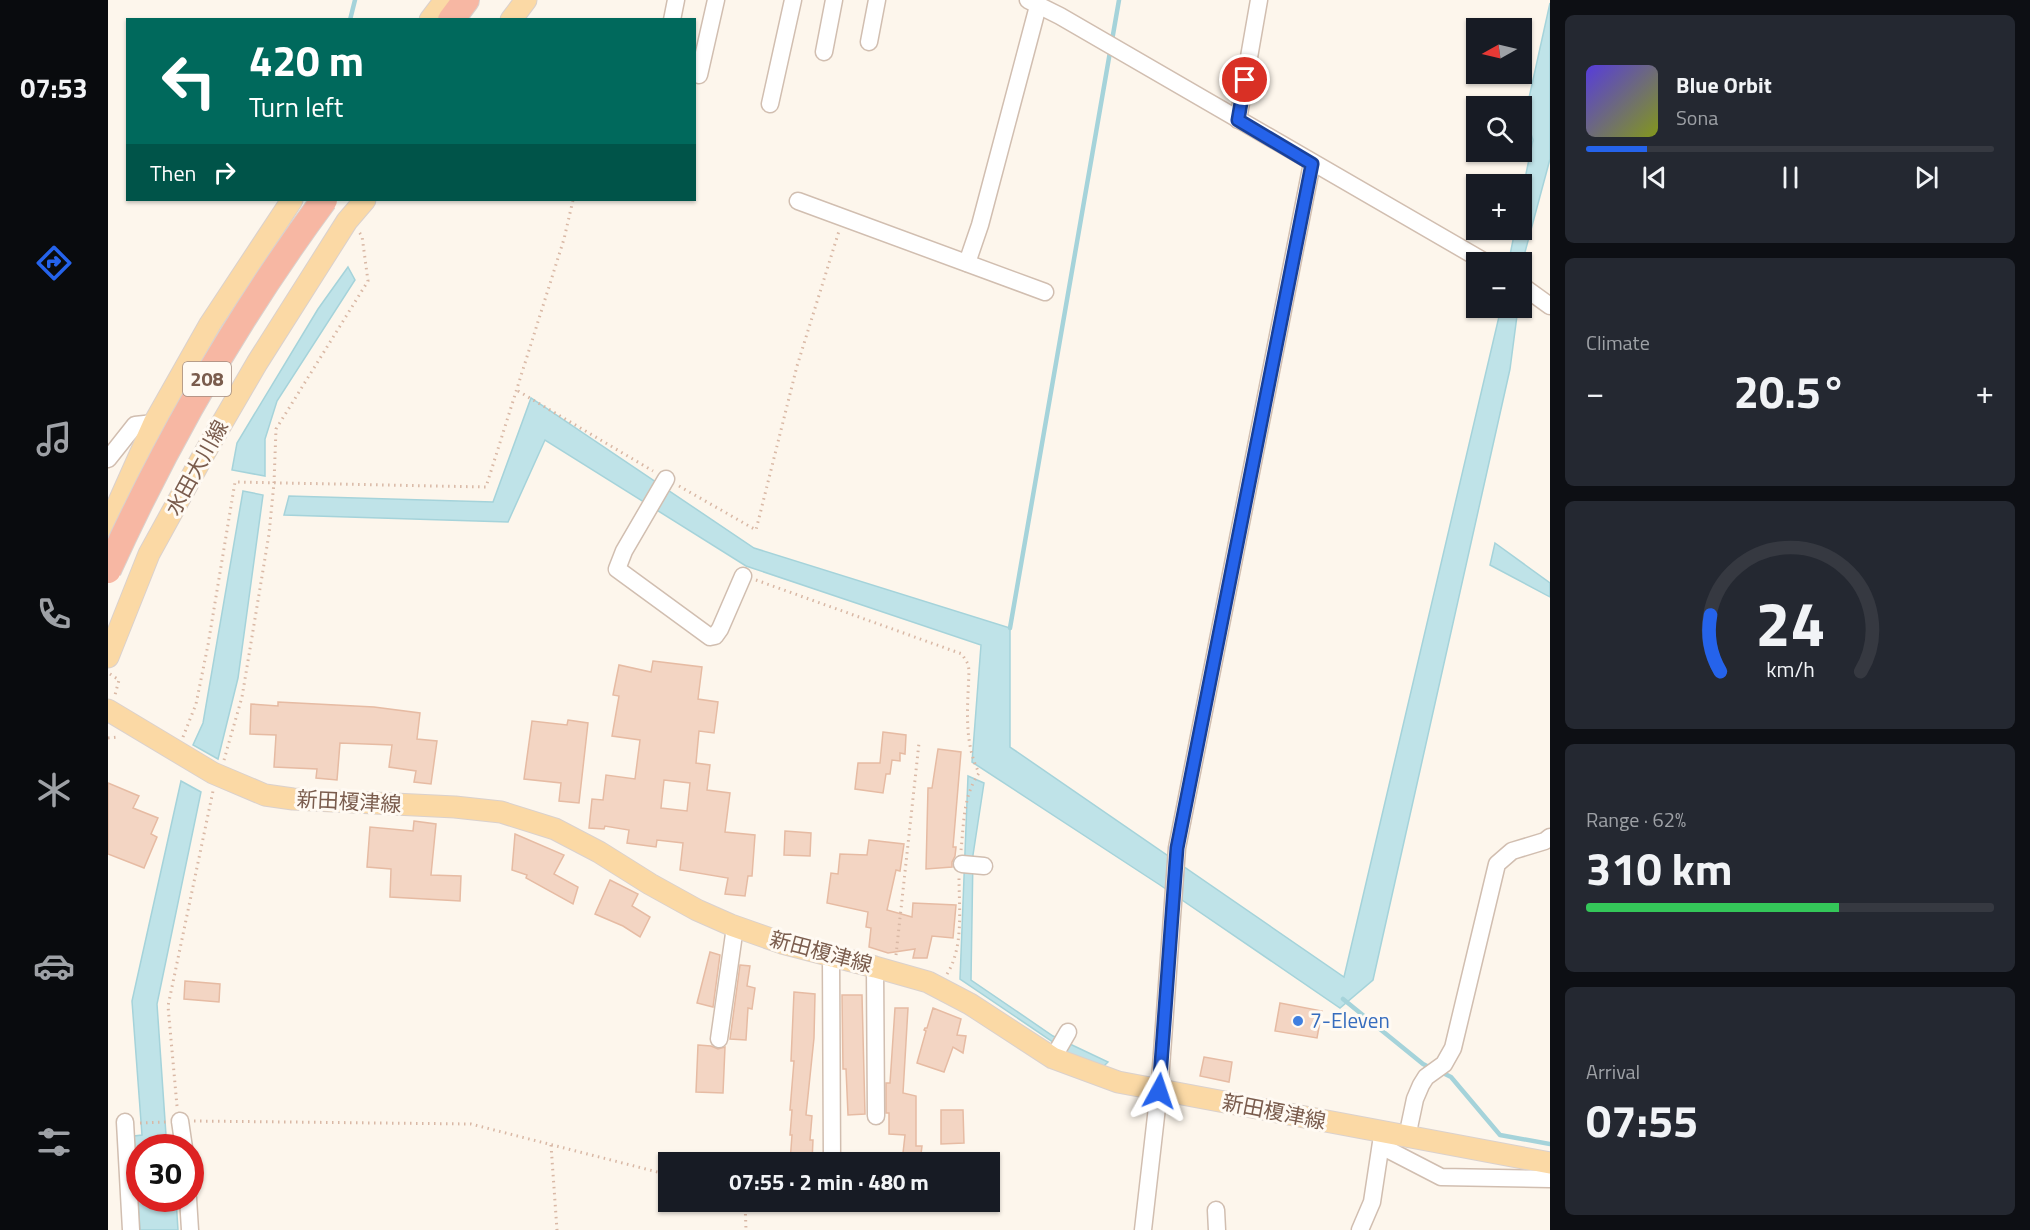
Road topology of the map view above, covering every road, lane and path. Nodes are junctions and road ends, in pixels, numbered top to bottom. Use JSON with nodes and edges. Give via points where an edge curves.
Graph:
{"nodes":[{"id":1,"x":446,"y":0,"type":"edge"},
{"id":2,"x":466,"y":0,"type":"edge"},
{"id":3,"x":477,"y":0,"type":"edge"},
{"id":4,"x":526,"y":0,"type":"edge"},
{"id":5,"x":676,"y":0,"type":"edge"},
{"id":6,"x":716,"y":0,"type":"edge"},
{"id":7,"x":793,"y":0,"type":"edge"},
{"id":8,"x":834,"y":0,"type":"edge"},
{"id":9,"x":878,"y":0,"type":"edge"},
{"id":10,"x":1259,"y":0,"type":"edge"},
{"id":11,"x":1033,"y":3,"type":"edge"},
{"id":12,"x":432,"y":18,"type":"edge"},
{"id":13,"x":452,"y":18,"type":"edge"},
{"id":14,"x":464,"y":18,"type":"edge"},
{"id":15,"x":512,"y":18,"type":"edge"},
{"id":16,"x":672,"y":18,"type":"edge"},
{"id":17,"x":869,"y":42,"type":"dead end"},
{"id":18,"x":824,"y":52,"type":"dead end"},
{"id":19,"x":699,"y":75,"type":"dead end"},
{"id":20,"x":770,"y":104,"type":"dead end"},
{"id":21,"x":1238,"y":120,"type":"junction"},
{"id":22,"x":1312,"y":164,"type":"junction"},
{"id":23,"x":291,"y":201,"type":"edge"},
{"id":24,"x":313,"y":201,"type":"edge"},
{"id":25,"x":323,"y":201,"type":"edge"},
{"id":26,"x":364,"y":201,"type":"edge"},
{"id":27,"x":573,"y":201,"type":"edge"},
{"id":28,"x":798,"y":201,"type":"dead end"},
{"id":29,"x":843,"y":218,"type":"junction"},
{"id":30,"x":347,"y":221,"type":"junction"},
{"id":31,"x":1467,"y":252,"type":"edge"},
{"id":32,"x":967,"y":263,"type":"junction"},
{"id":33,"x":1045,"y":292,"type":"dead end"},
{"id":34,"x":1532,"y":293,"type":"edge"},
{"id":35,"x":1550,"y":306,"type":"edge"},
{"id":36,"x":518,"y":392,"type":"junction"},
{"id":37,"x":154,"y":423,"type":"junction"},
{"id":38,"x":108,"y":459,"type":"edge"},
{"id":39,"x":664,"y":482,"type":"junction"},
{"id":40,"x":274,"y":483,"type":"junction"},
{"id":41,"x":108,"y":526,"type":"edge"},
{"id":42,"x":108,"y":550,"type":"edge"},
{"id":43,"x":108,"y":570,"type":"edge"},
{"id":44,"x":743,"y":576,"type":"joint"},
{"id":45,"x":108,"y":657,"type":"edge"},
{"id":46,"x":108,"y":672,"type":"edge"},
{"id":47,"x":119,"y":680,"type":"dead end"},
{"id":48,"x":108,"y":710,"type":"edge"},
{"id":49,"x":919,"y":743,"type":"dead end"},
{"id":50,"x":181,"y":754,"type":"junction"},
{"id":51,"x":215,"y":779,"type":"junction"},
{"id":52,"x":1550,"y":837,"type":"edge"},
{"id":53,"x":961,"y":864,"type":"junction"},
{"id":54,"x":984,"y":866,"type":"dead end"},
{"id":55,"x":735,"y":927,"type":"junction"},
{"id":56,"x":831,"y":956,"type":"junction"},
{"id":57,"x":884,"y":969,"type":"junction"},
{"id":58,"x":945,"y":978,"type":"dead end"},
{"id":59,"x":1068,"y":1032,"type":"dead end"},
{"id":60,"x":720,"y":1039,"type":"dead end"},
{"id":61,"x":1053,"y":1058,"type":"junction"},
{"id":62,"x":1159,"y":1091,"type":"junction"},
{"id":63,"x":876,"y":1116,"type":"dead end"},
{"id":64,"x":174,"y":1121,"type":"junction"},
{"id":65,"x":130,"y":1122,"type":"joint"},
{"id":66,"x":179,"y":1134,"type":"edge"},
{"id":67,"x":1407,"y":1137,"type":"junction"},
{"id":68,"x":1382,"y":1139,"type":"junction"},
{"id":69,"x":551,"y":1145,"type":"junction"},
{"id":70,"x":832,"y":1152,"type":"edge"},
{"id":71,"x":1550,"y":1163,"type":"edge"},
{"id":72,"x":658,"y":1172,"type":"edge"},
{"id":73,"x":1550,"y":1179,"type":"edge"},
{"id":74,"x":1216,"y":1209,"type":"dead end"},
{"id":75,"x":189,"y":1212,"type":"edge"},
{"id":76,"x":746,"y":1212,"type":"edge"},
{"id":77,"x":131,"y":1230,"type":"edge"},
{"id":78,"x":190,"y":1230,"type":"edge"},
{"id":79,"x":557,"y":1230,"type":"edge"},
{"id":80,"x":747,"y":1230,"type":"edge"},
{"id":81,"x":1143,"y":1230,"type":"edge"},
{"id":82,"x":1216,"y":1230,"type":"edge"},
{"id":83,"x":1360,"y":1230,"type":"edge"}],
"edges":[{"from":1,"to":12,"type":"main road"},
{"from":2,"to":13,"type":"highway"},
{"from":3,"to":14,"type":"highway"},
{"from":4,"to":15,"type":"main road"},
{"from":5,"to":16,"type":"street"},
{"from":6,"to":19,"type":"street"},
{"from":7,"to":20,"type":"street"},
{"from":8,"to":18,"type":"street"},
{"from":9,"to":17,"type":"street"},
{"from":10,"to":21,"type":"street"},
{"from":11,"to":21,"type":"street"},
{"from":11,"to":32,"type":"street","via":[[980,225]]},
{"from":21,"to":22,"type":"street"},
{"from":22,"to":31,"type":"street"},
{"from":22,"to":62,"type":"street","via":[[1176,859]]},
{"from":23,"to":37,"type":"main road","via":[[210,324]]},
{"from":24,"to":42,"type":"highway","number":"208","via":[[200,374]]},
{"from":25,"to":43,"type":"highway","number":"208","bridge":true,"via":[[207,379]]},
{"from":26,"to":30,"type":"main road","name":"水田大川線"},
{"from":27,"to":36,"type":"path"},
{"from":28,"to":29,"type":"street"},
{"from":29,"to":32,"type":"street"},
{"from":29,"to":39,"type":"path","via":[[797,366],[756,530]]},
{"from":30,"to":40,"type":"path","via":[[362,236],[368,281],[276,429]]},
{"from":30,"to":45,"type":"main road","name":"水田大川線","via":[[257,363],[149,554]]},
{"from":32,"to":33,"type":"street"},
{"from":34,"to":35,"type":"street"},
{"from":36,"to":39,"type":"path"},
{"from":36,"to":40,"type":"path","via":[[486,487]]},
{"from":37,"to":38,"type":"street","via":[[135,425]]},
{"from":37,"to":41,"type":"main road"},
{"from":39,"to":44,"type":"street","via":[[617,569],[710,637],[720,629]]},
{"from":40,"to":50,"type":"path","via":[[235,482],[208,645]]},
{"from":40,"to":51,"type":"path","via":[[242,697]]},
{"from":44,"to":53,"type":"path","via":[[962,654],[969,670],[968,741],[979,773],[966,804]]},
{"from":46,"to":47,"type":"path"},
{"from":48,"to":50,"type":"main road","name":"新田榎津線"},
{"from":49,"to":57,"type":"path","via":[[909,845]]},
{"from":50,"to":51,"type":"main road","name":"新田榎津線"},
{"from":51,"to":55,"type":"main road","name":"新田榎津線","via":[[265,795],[293,799],[501,812],[555,829],[697,910]]},
{"from":51,"to":64,"type":"path","via":[[168,1006]]},
{"from":52,"to":67,"type":"street","via":[[1512,851],[1497,864],[1453,1048],[1443,1064],[1426,1077],[1415,1099]]},
{"from":53,"to":54,"type":"street"},
{"from":53,"to":58,"type":"path","via":[[954,964]]},
{"from":55,"to":56,"type":"main road","name":"新田榎津線"},
{"from":55,"to":60,"type":"street"},
{"from":56,"to":57,"type":"main road","name":"新田榎津線"},
{"from":56,"to":70,"type":"street"},
{"from":57,"to":61,"type":"main road","name":"新田榎津線","via":[[928,982],[970,1004]]},
{"from":57,"to":63,"type":"street"},
{"from":59,"to":61,"type":"street"},
{"from":61,"to":62,"type":"main road","name":"新田榎津線","via":[[1118,1082]]},
{"from":62,"to":68,"type":"main road","name":"新田榎津線"},
{"from":62,"to":81,"type":"street"},
{"from":64,"to":65,"type":"path"},
{"from":64,"to":66,"type":"street"},
{"from":64,"to":69,"type":"path","via":[[471,1124]]},
{"from":65,"to":77,"type":"street"},
{"from":67,"to":68,"type":"main road","name":"新田榎津線"},
{"from":67,"to":71,"type":"main road","name":"新田榎津線"},
{"from":68,"to":73,"type":"street","via":[[1441,1177]]},
{"from":68,"to":83,"type":"street","via":[[1372,1202]]},
{"from":69,"to":72,"type":"path"},
{"from":69,"to":79,"type":"path"},
{"from":74,"to":82,"type":"street"},
{"from":75,"to":78,"type":"street"},
{"from":76,"to":80,"type":"path"}]}
